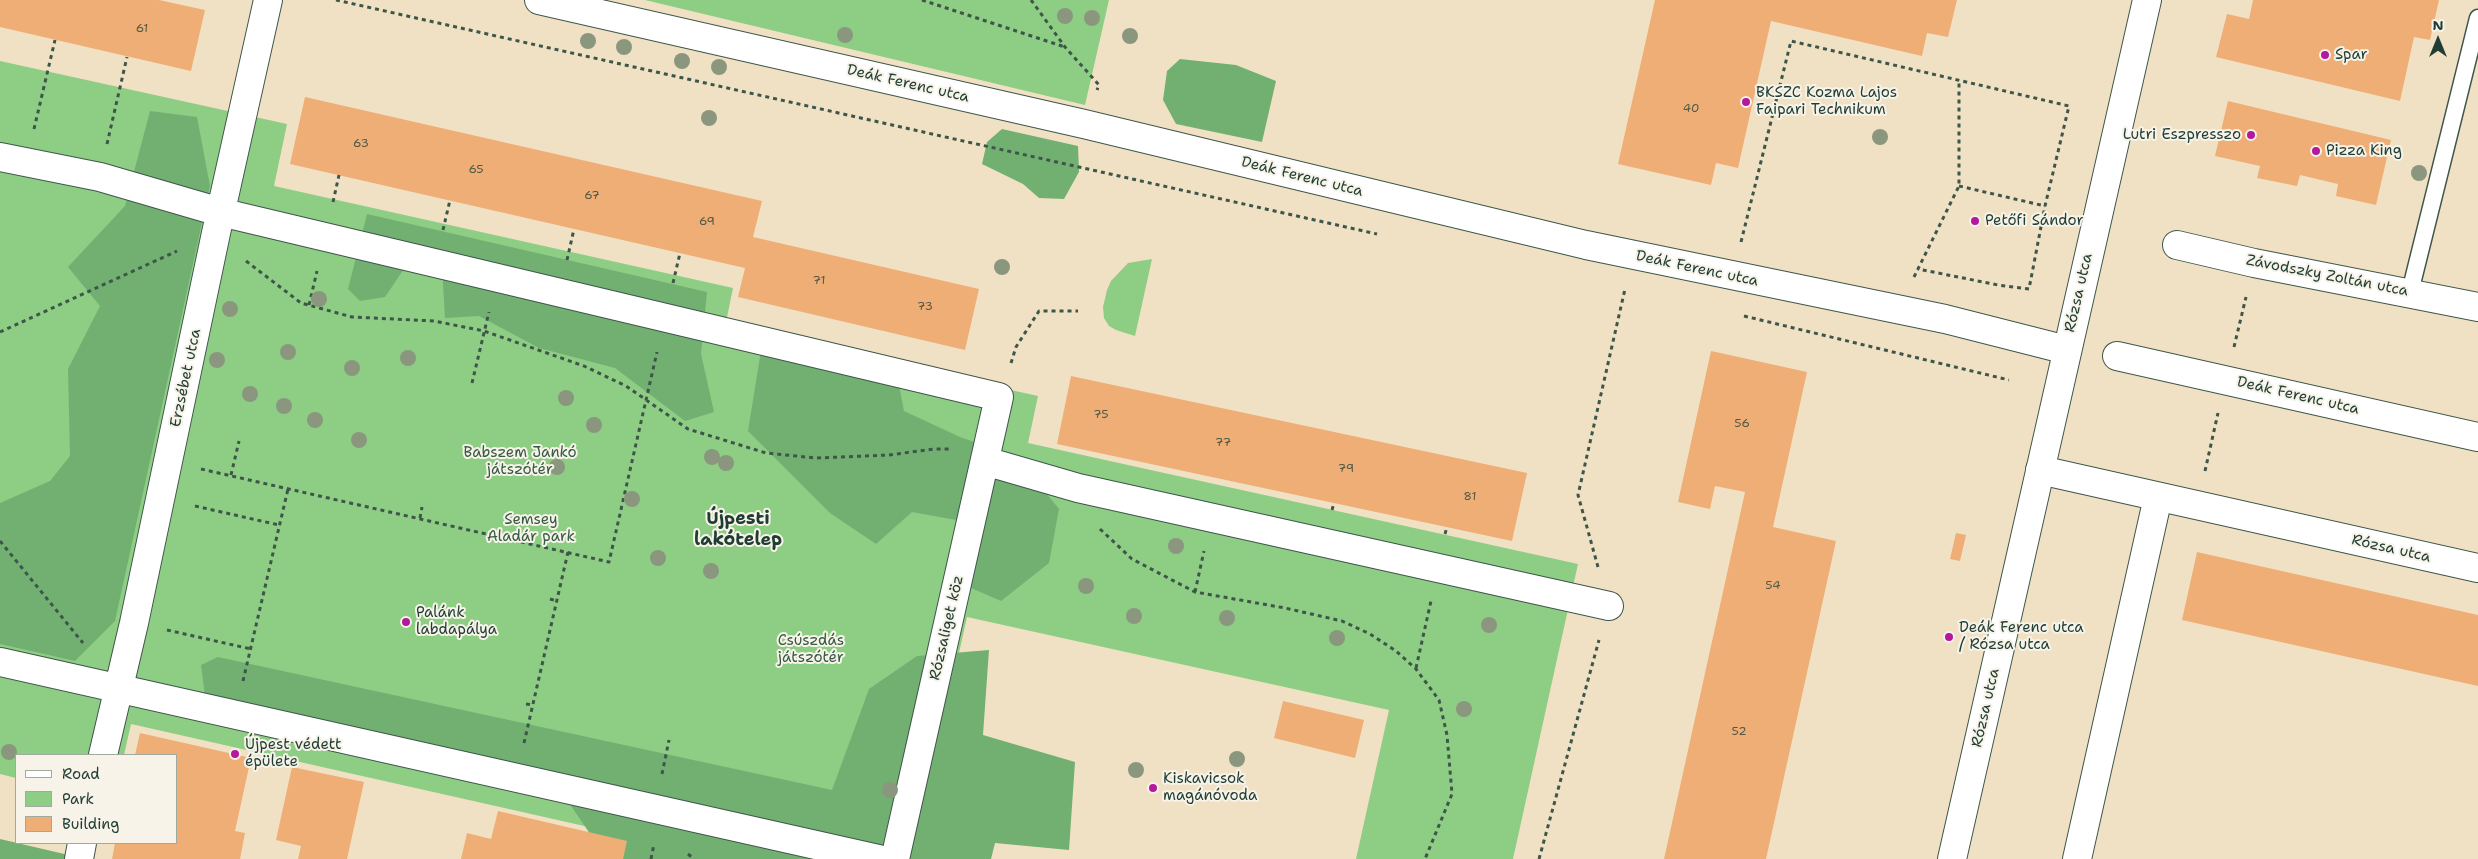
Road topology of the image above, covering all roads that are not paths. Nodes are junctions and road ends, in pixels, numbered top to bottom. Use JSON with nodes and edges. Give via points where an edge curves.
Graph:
{"nodes":[{"id":1,"x":268,"y":0,"type":"edge"},
{"id":2,"x":539,"y":0,"type":"edge"},
{"id":3,"x":2147,"y":0,"type":"edge"},
{"id":4,"x":2478,"y":18,"type":"edge"},
{"id":5,"x":0,"y":157,"type":"edge"},
{"id":6,"x":217,"y":230,"type":"junction"},
{"id":7,"x":2177,"y":245,"type":"dead end"},
{"id":8,"x":2410,"y":292,"type":"junction"},
{"id":9,"x":2478,"y":307,"type":"edge"},
{"id":10,"x":2067,"y":350,"type":"junction"},
{"id":11,"x":2118,"y":356,"type":"dead end"},
{"id":12,"x":2478,"y":437,"type":"edge"},
{"id":13,"x":985,"y":461,"type":"junction"},
{"id":14,"x":2040,"y":470,"type":"junction"},
{"id":15,"x":2158,"y":497,"type":"junction"},
{"id":16,"x":2478,"y":568,"type":"edge"},
{"id":17,"x":1609,"y":606,"type":"road end"},
{"id":18,"x":0,"y":662,"type":"edge"},
{"id":19,"x":119,"y":689,"type":"junction"},
{"id":20,"x":103,"y":754,"type":"edge"},
{"id":21,"x":82,"y":844,"type":"edge"},
{"id":22,"x":78,"y":859,"type":"edge"},
{"id":23,"x":878,"y":859,"type":"edge"},
{"id":24,"x":895,"y":859,"type":"edge"},
{"id":25,"x":1952,"y":859,"type":"edge"},
{"id":26,"x":2077,"y":859,"type":"edge"}],
"edges":[{"from":1,"to":6,"type":"street","name":"Erzsébet utca"},
{"from":2,"to":10,"type":"street","name":"Deák Ferenc utca","via":[[1084,124],[1586,245],[1944,320]]},
{"from":3,"to":10,"type":"street","name":"Rózsa utca"},
{"from":4,"to":8,"type":"lane"},
{"from":5,"to":6,"type":"street","via":[[100,177]]},
{"from":6,"to":13,"type":"street","name":"Rózsaliget köz","via":[[999,397]]},
{"from":6,"to":19,"type":"street","name":"Erzsébet utca"},
{"from":7,"to":8,"type":"street","name":"Závodszky Zoltán utca"},
{"from":8,"to":9,"type":"street","name":"Závodszky Zoltán utca"},
{"from":10,"to":14,"type":"street","name":"Rózsa utca"},
{"from":11,"to":12,"type":"street","name":"Deák Ferenc utca"},
{"from":13,"to":17,"type":"street","via":[[1078,488]]},
{"from":13,"to":24,"type":"street","name":"Rózsaliget köz"},
{"from":14,"to":15,"type":"street","name":"Rózsa utca"},
{"from":14,"to":25,"type":"street","name":"Rózsa utca"},
{"from":15,"to":16,"type":"street","name":"Rózsa utca"},
{"from":15,"to":26,"type":"street"},
{"from":18,"to":19,"type":"street"},
{"from":19,"to":20,"type":"street","name":"Erzsébet utca"},
{"from":19,"to":23,"type":"street"},
{"from":21,"to":22,"type":"street"}]}
